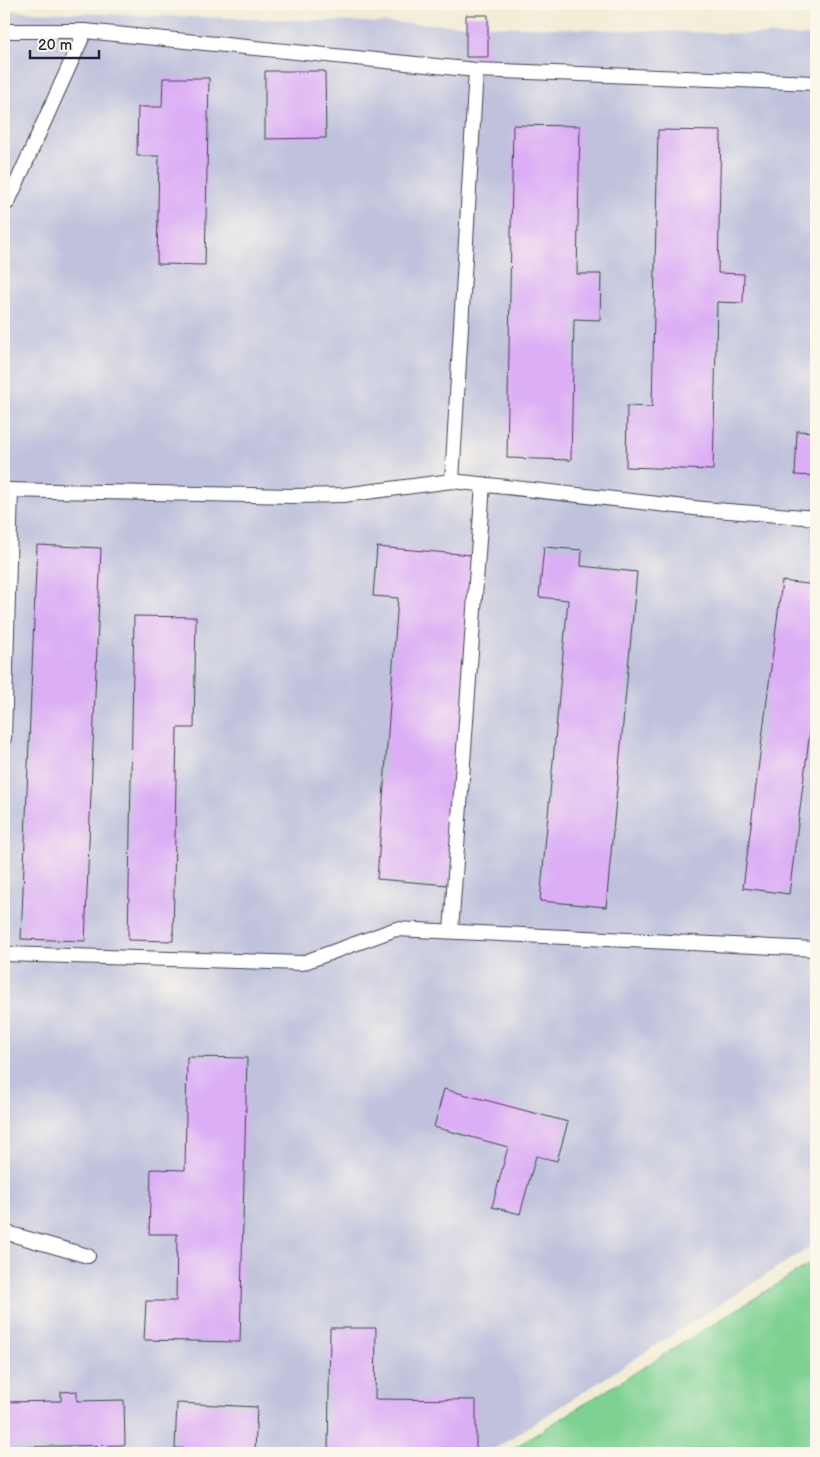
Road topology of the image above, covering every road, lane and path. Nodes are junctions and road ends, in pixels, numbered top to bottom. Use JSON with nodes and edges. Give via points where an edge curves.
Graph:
{"nodes":[{"id":1,"x":4,"y":31,"type":"edge"},
{"id":2,"x":85,"y":31,"type":"junction"},
{"id":3,"x":476,"y":70,"type":"junction"},
{"id":4,"x":816,"y":83,"type":"edge"},
{"id":5,"x":4,"y":202,"type":"edge"},
{"id":6,"x":452,"y":480,"type":"junction"},
{"id":7,"x":483,"y":484,"type":"junction"},
{"id":8,"x":7,"y":490,"type":"edge"},
{"id":9,"x":816,"y":518,"type":"edge"},
{"id":10,"x":4,"y":738,"type":"edge"},
{"id":11,"x":451,"y":931,"type":"junction"},
{"id":12,"x":816,"y":948,"type":"edge"},
{"id":13,"x":4,"y":954,"type":"edge"},
{"id":14,"x":4,"y":1232,"type":"edge"},
{"id":15,"x":88,"y":1256,"type":"dead end"}],
"edges":[{"from":1,"to":2,"type":"lane"},
{"from":2,"to":3,"type":"lane"},
{"from":2,"to":5,"type":"lane","via":[[8,202]]},
{"from":3,"to":4,"type":"lane"},
{"from":3,"to":6,"type":"lane"},
{"from":6,"to":7,"type":"lane"},
{"from":6,"to":8,"type":"lane","via":[[343,495]]},
{"from":7,"to":9,"type":"lane","via":[[703,509]]},
{"from":7,"to":11,"type":"lane"},
{"from":8,"to":10,"type":"lane"},
{"from":11,"to":12,"type":"lane"},
{"from":11,"to":13,"type":"lane","via":[[396,928],[302,963]]},
{"from":14,"to":15,"type":"lane"}]}
